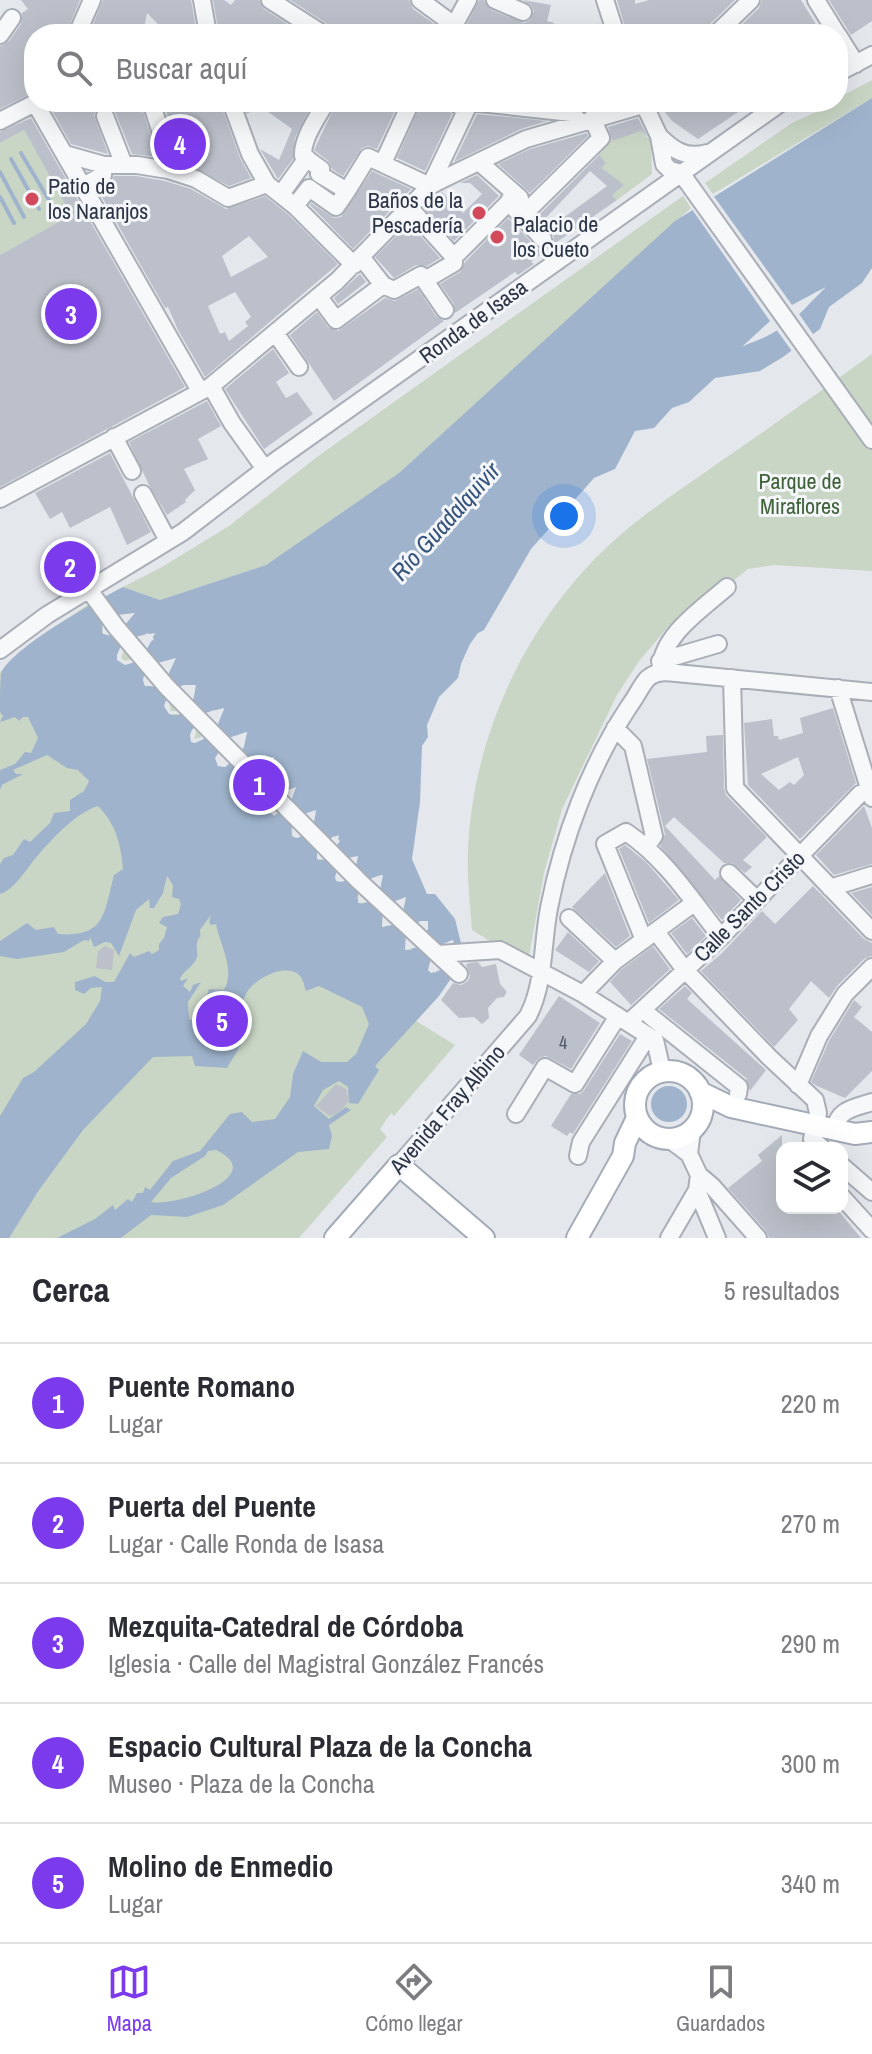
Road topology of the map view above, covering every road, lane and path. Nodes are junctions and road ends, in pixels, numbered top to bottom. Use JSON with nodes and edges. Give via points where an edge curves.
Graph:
{"nodes":[{"id":1,"x":92,"y":0,"type":"edge"},
{"id":2,"x":202,"y":0,"type":"edge"},
{"id":3,"x":270,"y":0,"type":"edge"},
{"id":4,"x":420,"y":0,"type":"edge"},
{"id":5,"x":468,"y":0,"type":"edge"},
{"id":6,"x":495,"y":0,"type":"edge"},
{"id":7,"x":605,"y":0,"type":"edge"},
{"id":8,"x":751,"y":0,"type":"edge"},
{"id":9,"x":816,"y":0,"type":"edge"},
{"id":10,"x":523,"y":12,"type":"dead end"},
{"id":11,"x":12,"y":18,"type":"dead end"},
{"id":12,"x":81,"y":24,"type":"edge"},
{"id":13,"x":206,"y":24,"type":"edge"},
{"id":14,"x":307,"y":24,"type":"edge"},
{"id":15,"x":446,"y":24,"type":"edge"},
{"id":16,"x":455,"y":24,"type":"edge"},
{"id":17,"x":613,"y":24,"type":"edge"},
{"id":18,"x":726,"y":24,"type":"edge"},
{"id":19,"x":832,"y":24,"type":"edge"},
{"id":20,"x":0,"y":35,"type":"edge"},
{"id":21,"x":848,"y":51,"type":"edge"},
{"id":22,"x":872,"y":55,"type":"edge"},
{"id":23,"x":856,"y":64,"type":"junction"},
{"id":24,"x":848,"y":68,"type":"edge"},
{"id":25,"x":24,"y":106,"type":"edge"},
{"id":26,"x":41,"y":112,"type":"edge"},
{"id":27,"x":154,"y":112,"type":"edge"},
{"id":28,"x":235,"y":112,"type":"edge"},
{"id":29,"x":322,"y":112,"type":"edge"},
{"id":30,"x":406,"y":112,"type":"edge"},
{"id":31,"x":465,"y":112,"type":"edge"},
{"id":32,"x":563,"y":112,"type":"edge"},
{"id":33,"x":617,"y":112,"type":"edge"},
{"id":34,"x":647,"y":112,"type":"edge"},
{"id":35,"x":767,"y":112,"type":"edge"},
{"id":36,"x":2,"y":115,"type":"edge"},
{"id":37,"x":105,"y":116,"type":"dead end"},
{"id":38,"x":586,"y":120,"type":"junction"},
{"id":39,"x":659,"y":136,"type":"junction"},
{"id":40,"x":708,"y":153,"type":"junction"},
{"id":41,"x":65,"y":154,"type":"junction"},
{"id":42,"x":304,"y":154,"type":"junction"},
{"id":43,"x":179,"y":158,"type":"junction"},
{"id":44,"x":479,"y":162,"type":"junction"},
{"id":45,"x":383,"y":163,"type":"junction"},
{"id":46,"x":104,"y":165,"type":"junction"},
{"id":47,"x":124,"y":165,"type":"junction"},
{"id":48,"x":686,"y":179,"type":"junction"},
{"id":49,"x":267,"y":184,"type":"junction"},
{"id":50,"x":83,"y":186,"type":"junction"},
{"id":51,"x":430,"y":186,"type":"junction"},
{"id":52,"x":349,"y":189,"type":"junction"},
{"id":53,"x":281,"y":194,"type":"junction"},
{"id":54,"x":511,"y":198,"type":"junction"},
{"id":55,"x":296,"y":206,"type":"junction"},
{"id":56,"x":409,"y":207,"type":"junction"},
{"id":57,"x":526,"y":211,"type":"junction"},
{"id":58,"x":543,"y":239,"type":"dead end"},
{"id":59,"x":454,"y":257,"type":"junction"},
{"id":60,"x":358,"y":262,"type":"junction"},
{"id":61,"x":425,"y":280,"type":"junction"},
{"id":62,"x":337,"y":281,"type":"junction"},
{"id":63,"x":388,"y":288,"type":"junction"},
{"id":64,"x":319,"y":297,"type":"junction"},
{"id":65,"x":355,"y":306,"type":"junction"},
{"id":66,"x":445,"y":310,"type":"dead end"},
{"id":67,"x":276,"y":334,"type":"junction"},
{"id":68,"x":299,"y":367,"type":"dead end"},
{"id":69,"x":205,"y":388,"type":"junction"},
{"id":70,"x":114,"y":437,"type":"junction"},
{"id":71,"x":872,"y":440,"type":"edge"},
{"id":72,"x":265,"y":469,"type":"junction"},
{"id":73,"x":132,"y":471,"type":"dead end"},
{"id":74,"x":143,"y":494,"type":"dead end"},
{"id":75,"x":0,"y":499,"type":"edge"},
{"id":76,"x":165,"y":535,"type":"dead end"},
{"id":77,"x":727,"y":587,"type":"dead end"},
{"id":78,"x":92,"y":595,"type":"junction"},
{"id":79,"x":718,"y":644,"type":"dead end"},
{"id":80,"x":0,"y":650,"type":"edge"},
{"id":81,"x":660,"y":666,"type":"junction"},
{"id":82,"x":732,"y":678,"type":"junction"},
{"id":83,"x":838,"y":688,"type":"junction"},
{"id":84,"x":872,"y":692,"type":"edge"},
{"id":85,"x":615,"y":728,"type":"junction"},
{"id":86,"x":871,"y":795,"type":"edge"},
{"id":87,"x":647,"y":846,"type":"junction"},
{"id":88,"x":800,"y":856,"type":"junction"},
{"id":89,"x":729,"y":873,"type":"dead end"},
{"id":90,"x":872,"y":875,"type":"edge"},
{"id":91,"x":830,"y":888,"type":"junction"},
{"id":92,"x":757,"y":900,"type":"junction"},
{"id":93,"x":694,"y":903,"type":"junction"},
{"id":94,"x":569,"y":918,"type":"dead end"},
{"id":95,"x":872,"y":931,"type":"edge"},
{"id":96,"x":657,"y":932,"type":"junction"},
{"id":97,"x":721,"y":937,"type":"junction"},
{"id":98,"x":438,"y":954,"type":"junction"},
{"id":99,"x":615,"y":961,"type":"junction"},
{"id":100,"x":872,"y":967,"type":"edge"},
{"id":101,"x":685,"y":970,"type":"junction"},
{"id":102,"x":541,"y":972,"type":"junction"},
{"id":103,"x":459,"y":974,"type":"dead end"},
{"id":104,"x":583,"y":994,"type":"junction"},
{"id":105,"x":650,"y":1016,"type":"dead end"},
{"id":106,"x":623,"y":1020,"type":"junction"},
{"id":107,"x":648,"y":1036,"type":"junction"},
{"id":108,"x":662,"y":1071,"type":"junction"},
{"id":109,"x":798,"y":1085,"type":"junction"},
{"id":110,"x":700,"y":1092,"type":"junction"},
{"id":111,"x":734,"y":1101,"type":"junction"},
{"id":112,"x":872,"y":1102,"type":"edge"},
{"id":113,"x":516,"y":1114,"type":"dead end"},
{"id":114,"x":637,"y":1118,"type":"junction"},
{"id":115,"x":696,"y":1125,"type":"junction"},
{"id":116,"x":825,"y":1127,"type":"junction"},
{"id":117,"x":866,"y":1136,"type":"edge"},
{"id":118,"x":664,"y":1138,"type":"junction"},
{"id":119,"x":815,"y":1142,"type":"edge"},
{"id":120,"x":689,"y":1154,"type":"junction"},
{"id":121,"x":578,"y":1156,"type":"dead end"},
{"id":122,"x":623,"y":1156,"type":"junction"},
{"id":123,"x":399,"y":1165,"type":"junction"},
{"id":124,"x":848,"y":1171,"type":"edge"},
{"id":125,"x":698,"y":1183,"type":"junction"},
{"id":126,"x":872,"y":1192,"type":"edge"},
{"id":127,"x":848,"y":1203,"type":"edge"},
{"id":128,"x":872,"y":1227,"type":"edge"},
{"id":129,"x":481,"y":1237,"type":"edge"},
{"id":130,"x":335,"y":1238,"type":"edge"},
{"id":131,"x":577,"y":1238,"type":"edge"},
{"id":132,"x":669,"y":1238,"type":"edge"},
{"id":133,"x":717,"y":1238,"type":"edge"},
{"id":134,"x":758,"y":1238,"type":"edge"}],
"edges":[{"from":1,"to":12,"type":"street"},
{"from":2,"to":13,"type":"street"},
{"from":3,"to":14,"type":"street"},
{"from":4,"to":15,"type":"street"},
{"from":5,"to":16,"type":"street"},
{"from":6,"to":10,"type":"street"},
{"from":7,"to":17,"type":"street"},
{"from":8,"to":18,"type":"street"},
{"from":9,"to":19,"type":"street"},
{"from":11,"to":20,"type":"street"},
{"from":21,"to":23,"type":"street"},
{"from":22,"to":23,"type":"street"},
{"from":23,"to":24,"type":"street"},
{"from":25,"to":36,"type":"street"},
{"from":26,"to":41,"type":"street"},
{"from":27,"to":43,"type":"street","via":[[164,142]]},
{"from":28,"to":49,"type":"street"},
{"from":29,"to":42,"type":"street"},
{"from":30,"to":45,"type":"street"},
{"from":31,"to":51,"type":"street"},
{"from":32,"to":38,"type":"street"},
{"from":33,"to":38,"type":"street"},
{"from":34,"to":39,"type":"street"},
{"from":35,"to":40,"type":"street","name":"Ronda de Isasa"},
{"from":37,"to":47,"type":"street"},
{"from":38,"to":44,"type":"street","via":[[526,139]]},
{"from":38,"to":57,"type":"street","via":[[601,138]]},
{"from":39,"to":40,"type":"street","via":[[678,152]]},
{"from":39,"to":48,"type":"street","via":[[664,164]]},
{"from":40,"to":48,"type":"street","name":"Ronda de Isasa"},
{"from":41,"to":46,"type":"street"},
{"from":41,"to":50,"type":"street"},
{"from":42,"to":52,"type":"street","via":[[321,169],[319,174]]},
{"from":42,"to":53,"type":"street"},
{"from":43,"to":47,"type":"street"},
{"from":43,"to":49,"type":"street","via":[[196,179],[228,198]]},
{"from":44,"to":51,"type":"street"},
{"from":44,"to":54,"type":"street"},
{"from":45,"to":51,"type":"street"},
{"from":45,"to":52,"type":"street","via":[[368,157]]},
{"from":46,"to":47,"type":"street"},
{"from":46,"to":50,"type":"street","via":[[103,175]]},
{"from":48,"to":71,"type":"street"},
{"from":48,"to":72,"type":"street","name":"Ronda de Isasa"},
{"from":49,"to":53,"type":"street"},
{"from":50,"to":69,"type":"street"},
{"from":51,"to":56,"type":"street"},
{"from":52,"to":55,"type":"street","via":[[336,207],[309,188]]},
{"from":53,"to":55,"type":"street"},
{"from":54,"to":57,"type":"street"},
{"from":54,"to":59,"type":"street"},
{"from":55,"to":60,"type":"street"},
{"from":56,"to":59,"type":"street"},
{"from":56,"to":60,"type":"street"},
{"from":57,"to":58,"type":"street"},
{"from":59,"to":61,"type":"street","via":[[454,263]]},
{"from":60,"to":62,"type":"street"},
{"from":60,"to":63,"type":"street"},
{"from":61,"to":63,"type":"street","via":[[421,275]]},
{"from":61,"to":66,"type":"street"},
{"from":62,"to":64,"type":"street"},
{"from":62,"to":65,"type":"street"},
{"from":63,"to":65,"type":"street"},
{"from":64,"to":65,"type":"street","via":[[336,320]]},
{"from":64,"to":67,"type":"street"},
{"from":67,"to":68,"type":"street"},
{"from":67,"to":69,"type":"street"},
{"from":69,"to":70,"type":"street"},
{"from":69,"to":72,"type":"street"},
{"from":70,"to":73,"type":"street"},
{"from":70,"to":75,"type":"street"},
{"from":72,"to":78,"type":"street","name":"Ronda de Isasa"},
{"from":74,"to":76,"type":"street"},
{"from":77,"to":81,"type":"street","name":"Avenida Fray Albino","via":[[684,625],[665,648]]},
{"from":78,"to":80,"type":"street","name":"Ronda de Isasa","via":[[47,615]]},
{"from":78,"to":98,"type":"street","via":[[173,694]]},
{"from":79,"to":81,"type":"street"},
{"from":81,"to":82,"type":"street"},
{"from":81,"to":85,"type":"street","name":"Avenida Fray Albino"},
{"from":82,"to":83,"type":"street"},
{"from":82,"to":88,"type":"street","via":[[735,788]]},
{"from":83,"to":84,"type":"street"},
{"from":83,"to":86,"type":"street"},
{"from":85,"to":87,"type":"street","via":[[633,746],[654,836]]},
{"from":85,"to":102,"type":"street","name":"Avenida Fray Albino","via":[[593,770],[557,873]]},
{"from":86,"to":88,"type":"street","name":"Calle Santo Cristo","via":[[860,794]]},
{"from":87,"to":93,"type":"street"},
{"from":87,"to":96,"type":"street","via":[[626,832],[605,844]]},
{"from":88,"to":91,"type":"street"},
{"from":88,"to":92,"type":"street","name":"Calle Santo Cristo"},
{"from":89,"to":92,"type":"street"},
{"from":90,"to":91,"type":"street"},
{"from":91,"to":95,"type":"street"},
{"from":92,"to":97,"type":"street","name":"Calle Santo Cristo"},
{"from":93,"to":96,"type":"street"},
{"from":93,"to":97,"type":"street"},
{"from":94,"to":99,"type":"street"},
{"from":96,"to":99,"type":"street"},
{"from":96,"to":101,"type":"street"},
{"from":97,"to":101,"type":"street","name":"Calle Santo Cristo"},
{"from":98,"to":102,"type":"street","via":[[500,950]]},
{"from":98,"to":103,"type":"street"},
{"from":99,"to":104,"type":"street"},
{"from":100,"to":109,"type":"street","via":[[819,1036]]},
{"from":101,"to":106,"type":"street","name":"Calle Santo Cristo"},
{"from":101,"to":109,"type":"street"},
{"from":102,"to":104,"type":"street"},
{"from":102,"to":123,"type":"street","name":"Avenida Fray Albino","via":[[528,1016]]},
{"from":104,"to":106,"type":"street"},
{"from":105,"to":111,"type":"street","via":[[739,1087]]},
{"from":106,"to":107,"type":"street"},
{"from":106,"to":113,"type":"street","name":"Calle Santo Cristo","via":[[575,1084],[545,1067]]},
{"from":107,"to":108,"type":"street","via":[[655,1040]]},
{"from":107,"to":121,"type":"street","via":[[581,1142]]},
{"from":108,"to":110,"type":"main road","via":[[685,1075]]},
{"from":108,"to":114,"type":"main road","via":[[638,1089]]},
{"from":109,"to":116,"type":"street","via":[[815,1100]]},
{"from":110,"to":111,"type":"main road"},
{"from":110,"to":115,"type":"main road","via":[[702,1111]]},
{"from":111,"to":115,"type":"main road"},
{"from":111,"to":116,"type":"main road"},
{"from":112,"to":116,"type":"street","via":[[844,1111]]},
{"from":114,"to":118,"type":"main road","via":[[642,1127]]},
{"from":114,"to":122,"type":"main road"},
{"from":115,"to":118,"type":"main road"},
{"from":115,"to":120,"type":"street"},
{"from":116,"to":117,"type":"main road"},
{"from":116,"to":119,"type":"street","via":[[812,1139]]},
{"from":118,"to":120,"type":"street"},
{"from":118,"to":122,"type":"main road","via":[[644,1142]]},
{"from":120,"to":125,"type":"street"},
{"from":122,"to":131,"type":"main road"},
{"from":123,"to":129,"type":"main road"},
{"from":123,"to":130,"type":"main road","name":"Avenida Fray Albino"},
{"from":124,"to":126,"type":"street"},
{"from":125,"to":132,"type":"street"},
{"from":125,"to":133,"type":"street"},
{"from":125,"to":134,"type":"street","via":[[712,1186]]},
{"from":127,"to":128,"type":"street"}]}
